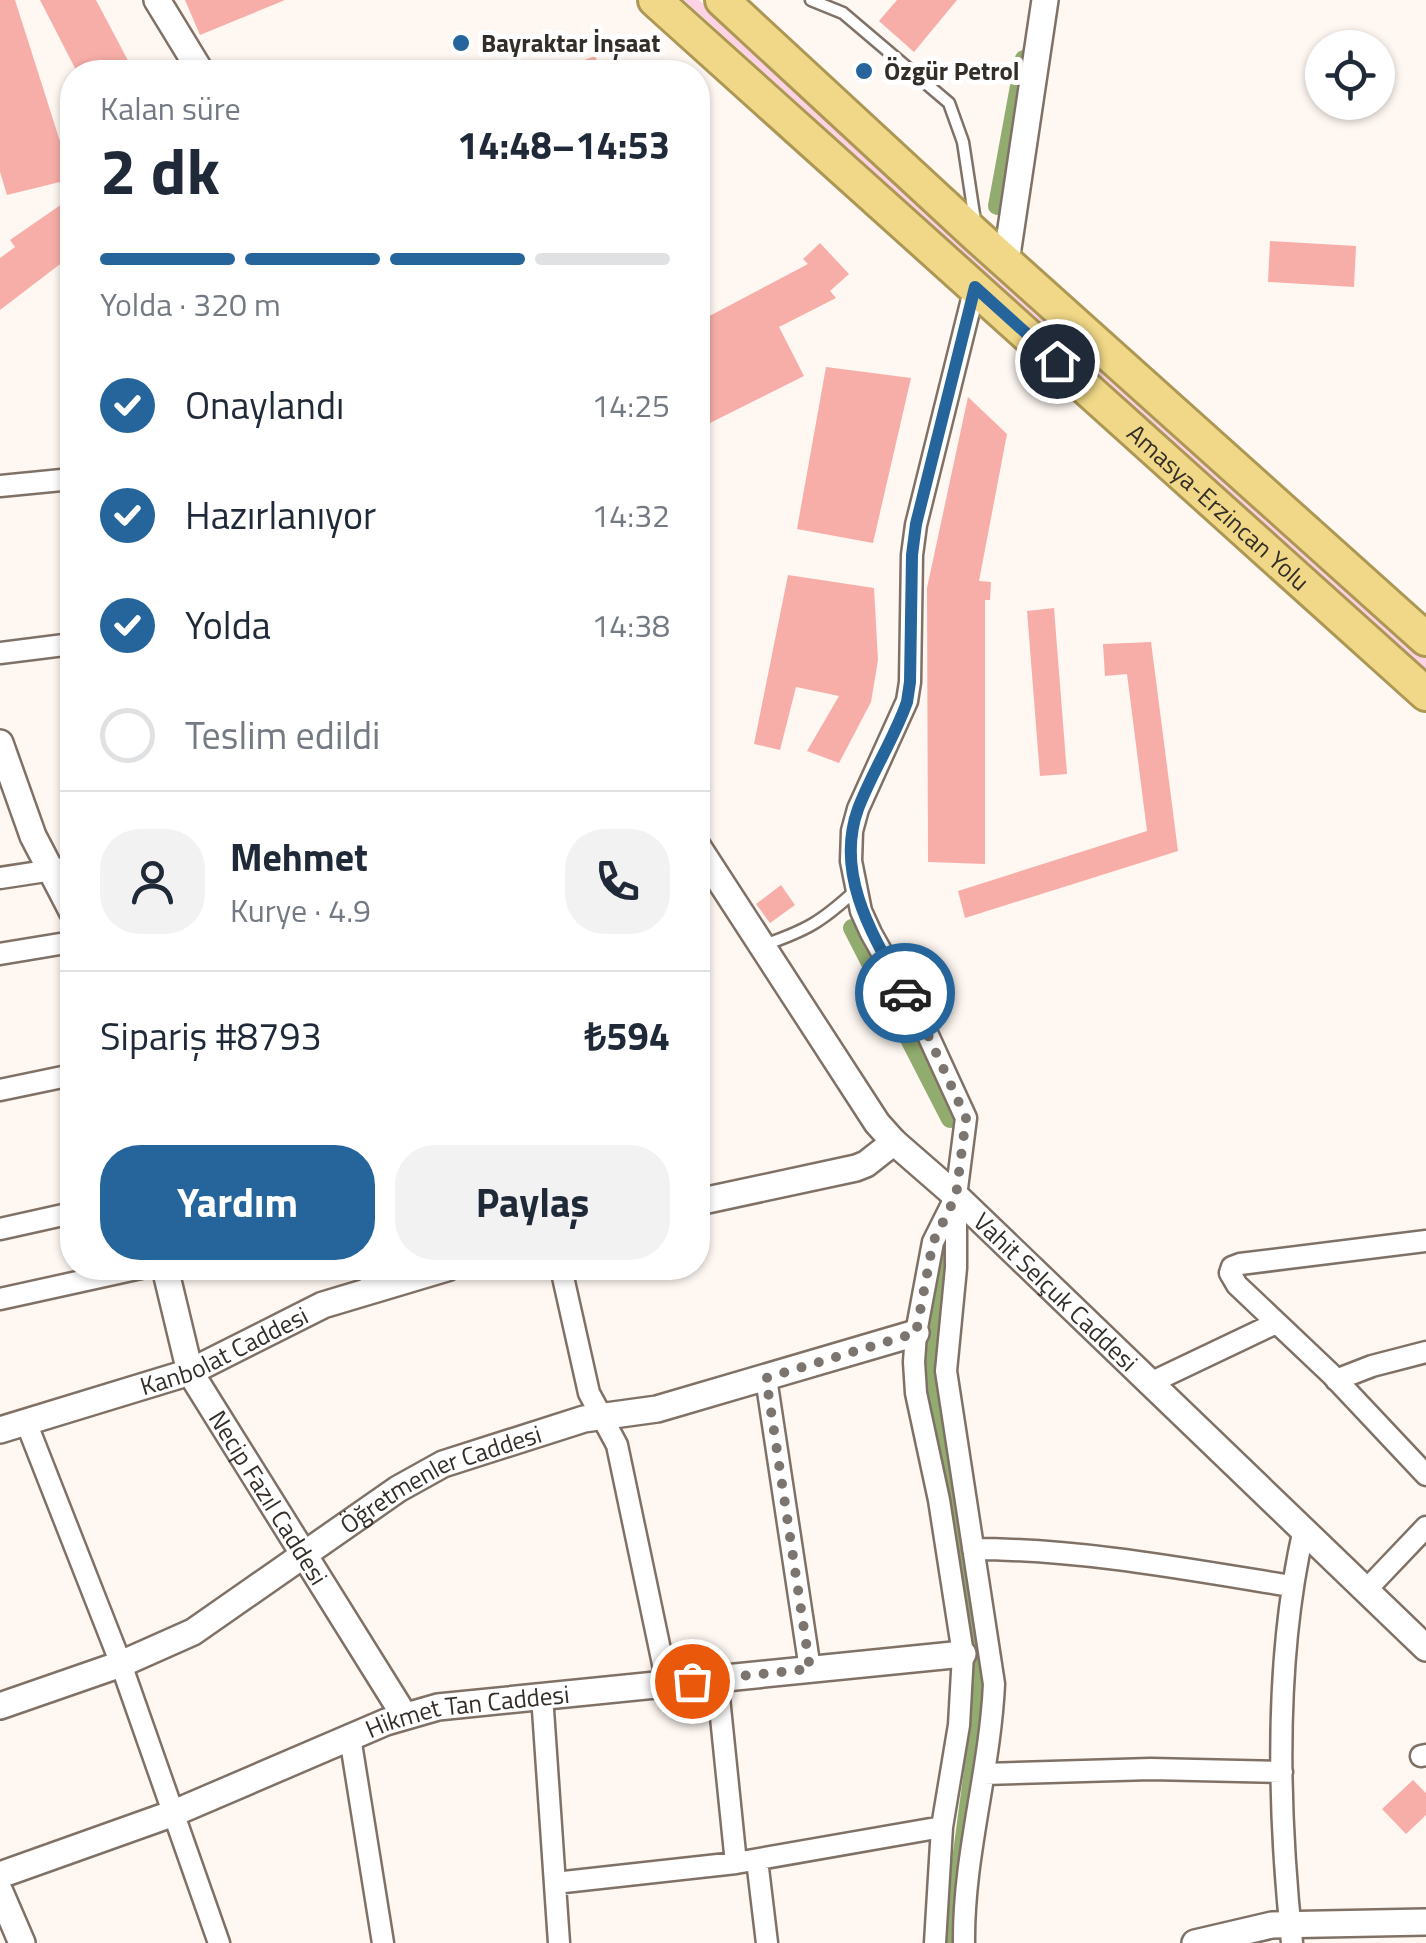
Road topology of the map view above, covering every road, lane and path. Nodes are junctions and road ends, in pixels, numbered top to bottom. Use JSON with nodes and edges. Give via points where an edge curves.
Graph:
{"nodes":[{"id":1,"x":158,"y":0,"type":"edge"},
{"id":2,"x":655,"y":0,"type":"edge"},
{"id":3,"x":722,"y":0,"type":"edge"},
{"id":4,"x":811,"y":0,"type":"edge"},
{"id":5,"x":1045,"y":0,"type":"edge"},
{"id":6,"x":194,"y":60,"type":"edge"},
{"id":7,"x":977,"y":236,"type":"junction"},
{"id":8,"x":1006,"y":262,"type":"junction"},
{"id":9,"x":975,"y":287,"type":"junction"},
{"id":10,"x":60,"y":480,"type":"edge"},
{"id":11,"x":0,"y":486,"type":"edge"},
{"id":12,"x":1426,"y":639,"type":"edge"},
{"id":13,"x":60,"y":646,"type":"edge"},
{"id":14,"x":0,"y":653,"type":"edge"},
{"id":15,"x":1426,"y":694,"type":"edge"},
{"id":16,"x":0,"y":742,"type":"edge"},
{"id":17,"x":10,"y":797,"type":"edge"},
{"id":18,"x":710,"y":864,"type":"edge"},
{"id":19,"x":60,"y":866,"type":"edge"},
{"id":20,"x":60,"y":869,"type":"edge"},
{"id":21,"x":0,"y":878,"type":"edge"},
{"id":22,"x":857,"y":890,"type":"junction"},
{"id":23,"x":60,"y":944,"type":"edge"},
{"id":24,"x":763,"y":945,"type":"junction"},
{"id":25,"x":0,"y":954,"type":"edge"},
{"id":26,"x":60,"y":1078,"type":"edge"},
{"id":27,"x":0,"y":1090,"type":"edge"},
{"id":28,"x":894,"y":1142,"type":"junction"},
{"id":29,"x":956,"y":1196,"type":"junction"},
{"id":30,"x":710,"y":1199,"type":"edge"},
{"id":31,"x":60,"y":1216,"type":"edge"},
{"id":32,"x":0,"y":1229,"type":"edge"},
{"id":33,"x":1426,"y":1241,"type":"edge"},
{"id":34,"x":86,"y":1280,"type":"edge"},
{"id":35,"x":169,"y":1280,"type":"edge"},
{"id":36,"x":366,"y":1280,"type":"edge"},
{"id":37,"x":564,"y":1280,"type":"edge"},
{"id":38,"x":0,"y":1299,"type":"edge"},
{"id":39,"x":1274,"y":1324,"type":"junction"},
{"id":40,"x":916,"y":1333,"type":"junction"},
{"id":41,"x":1426,"y":1352,"type":"edge"},
{"id":42,"x":190,"y":1372,"type":"junction"},
{"id":43,"x":766,"y":1378,"type":"junction"},
{"id":44,"x":1336,"y":1380,"type":"junction"},
{"id":45,"x":1148,"y":1384,"type":"junction"},
{"id":46,"x":601,"y":1416,"type":"junction"},
{"id":47,"x":26,"y":1422,"type":"junction"},
{"id":48,"x":0,"y":1430,"type":"edge"},
{"id":49,"x":1426,"y":1475,"type":"edge"},
{"id":50,"x":1426,"y":1527,"type":"edge"},
{"id":51,"x":1304,"y":1529,"type":"junction"},
{"id":52,"x":973,"y":1548,"type":"junction"},
{"id":53,"x":303,"y":1553,"type":"junction"},
{"id":54,"x":1291,"y":1586,"type":"junction"},
{"id":55,"x":1367,"y":1589,"type":"junction"},
{"id":56,"x":1426,"y":1648,"type":"edge"},
{"id":57,"x":963,"y":1654,"type":"junction"},
{"id":58,"x":121,"y":1664,"type":"junction"},
{"id":59,"x":810,"y":1669,"type":"junction"},
{"id":60,"x":717,"y":1678,"type":"junction"},
{"id":61,"x":667,"y":1683,"type":"junction"},
{"id":62,"x":542,"y":1696,"type":"junction"},
{"id":63,"x":0,"y":1706,"type":"edge"},
{"id":64,"x":404,"y":1715,"type":"junction"},
{"id":65,"x":350,"y":1738,"type":"junction"},
{"id":66,"x":1282,"y":1772,"type":"junction"},
{"id":67,"x":984,"y":1774,"type":"junction"},
{"id":68,"x":174,"y":1812,"type":"junction"},
{"id":69,"x":942,"y":1827,"type":"junction"},
{"id":70,"x":747,"y":1862,"type":"junction"},
{"id":71,"x":0,"y":1876,"type":"edge"},
{"id":72,"x":555,"y":1883,"type":"junction"},
{"id":73,"x":0,"y":1892,"type":"edge"},
{"id":74,"x":1426,"y":1922,"type":"edge"},
{"id":75,"x":1291,"y":1934,"type":"edge"},
{"id":76,"x":22,"y":1943,"type":"edge"},
{"id":77,"x":219,"y":1943,"type":"edge"},
{"id":78,"x":383,"y":1943,"type":"edge"},
{"id":79,"x":560,"y":1943,"type":"edge"},
{"id":80,"x":767,"y":1943,"type":"edge"},
{"id":81,"x":935,"y":1943,"type":"edge"},
{"id":82,"x":964,"y":1943,"type":"edge"},
{"id":83,"x":1195,"y":1943,"type":"edge"}],
"edges":[{"from":1,"to":6,"type":"street"},
{"from":2,"to":9,"type":"highway","name":"Amasya-Erzincan Yolu"},
{"from":3,"to":7,"type":"highway","name":"Amasya-Erzincan Yolu"},
{"from":4,"to":7,"type":"lane","via":[[842,13],[949,103],[963,142]]},
{"from":5,"to":8,"type":"street"},
{"from":7,"to":8,"type":"highway","name":"Amasya-Erzincan Yolu"},
{"from":8,"to":12,"type":"highway","name":"Amasya-Erzincan Yolu"},
{"from":9,"to":15,"type":"highway","name":"Amasya-Erzincan Yolu"},
{"from":9,"to":22,"type":"street","via":[[916,524],[907,702],[852,832]]},
{"from":10,"to":11,"type":"street"},
{"from":13,"to":14,"type":"street"},
{"from":16,"to":17,"type":"street"},
{"from":17,"to":19,"type":"street"},
{"from":18,"to":24,"type":"street","name":"Vahit Selçuk Caddesi"},
{"from":20,"to":21,"type":"street"},
{"from":22,"to":24,"type":"lane","via":[[822,922]]},
{"from":22,"to":29,"type":"street","via":[[871,933],[966,1118]]},
{"from":23,"to":25,"type":"street"},
{"from":24,"to":28,"type":"street","name":"Vahit Selçuk Caddesi"},
{"from":26,"to":27,"type":"street"},
{"from":28,"to":29,"type":"street","name":"Vahit Selçuk Caddesi"},
{"from":28,"to":30,"type":"street","via":[[856,1168]]},
{"from":29,"to":40,"type":"street","via":[[933,1242]]},
{"from":29,"to":45,"type":"street","name":"Vahit Selçuk Caddesi"},
{"from":29,"to":52,"type":"street","via":[[946,1370]]},
{"from":31,"to":32,"type":"street"},
{"from":33,"to":39,"type":"street","via":[[1232,1266],[1232,1280]]},
{"from":34,"to":38,"type":"street"},
{"from":35,"to":42,"type":"street","name":"Necip Fazıl Caddesi"},
{"from":36,"to":42,"type":"street","name":"Kanbolat Caddesi"},
{"from":37,"to":46,"type":"street","via":[[584,1374]]},
{"from":39,"to":44,"type":"street"},
{"from":39,"to":45,"type":"street"},
{"from":40,"to":43,"type":"street","name":"Öğretmenler Caddesi"},
{"from":40,"to":57,"type":"street","via":[[916,1392]]},
{"from":41,"to":44,"type":"street"},
{"from":42,"to":47,"type":"street","name":"Kanbolat Caddesi"},
{"from":42,"to":53,"type":"street","name":"Necip Fazıl Caddesi"},
{"from":43,"to":46,"type":"street","name":"Öğretmenler Caddesi"},
{"from":43,"to":59,"type":"street"},
{"from":44,"to":49,"type":"street"},
{"from":45,"to":51,"type":"street","name":"Vahit Selçuk Caddesi"},
{"from":46,"to":53,"type":"street","name":"Öğretmenler Caddesi","via":[[432,1470]]},
{"from":46,"to":61,"type":"street","via":[[617,1445]]},
{"from":47,"to":48,"type":"street","name":"Kanbolat Caddesi"},
{"from":47,"to":58,"type":"street"},
{"from":50,"to":55,"type":"street"},
{"from":51,"to":54,"type":"street"},
{"from":51,"to":55,"type":"street","name":"Vahit Selçuk Caddesi"},
{"from":52,"to":54,"type":"street","via":[[1085,1555]]},
{"from":52,"to":67,"type":"street","via":[[994,1684]]},
{"from":53,"to":58,"type":"street","name":"Öğretmenler Caddesi","via":[[193,1632]]},
{"from":53,"to":64,"type":"street","name":"Necip Fazıl Caddesi"},
{"from":54,"to":66,"type":"street"},
{"from":55,"to":56,"type":"street","name":"Vahit Selçuk Caddesi"},
{"from":57,"to":59,"type":"street","name":"Hikmet Tan Caddesi"},
{"from":57,"to":69,"type":"street"},
{"from":58,"to":63,"type":"street","name":"Öğretmenler Caddesi"},
{"from":58,"to":68,"type":"street"},
{"from":59,"to":60,"type":"street","name":"Hikmet Tan Caddesi"},
{"from":60,"to":61,"type":"street","name":"Hikmet Tan Caddesi"},
{"from":60,"to":70,"type":"street"},
{"from":61,"to":62,"type":"street","name":"Hikmet Tan Caddesi"},
{"from":62,"to":64,"type":"street","name":"Hikmet Tan Caddesi"},
{"from":62,"to":72,"type":"street"},
{"from":64,"to":65,"type":"street","name":"Hikmet Tan Caddesi"},
{"from":65,"to":68,"type":"street","name":"Hikmet Tan Caddesi"},
{"from":65,"to":78,"type":"street"},
{"from":66,"to":67,"type":"street"},
{"from":66,"to":75,"type":"street"},
{"from":67,"to":82,"type":"street"},
{"from":68,"to":71,"type":"street","name":"Hikmet Tan Caddesi"},
{"from":68,"to":77,"type":"street"},
{"from":69,"to":70,"type":"street"},
{"from":69,"to":81,"type":"street"},
{"from":70,"to":72,"type":"street"},
{"from":70,"to":80,"type":"street"},
{"from":72,"to":79,"type":"street"},
{"from":73,"to":76,"type":"street"},
{"from":74,"to":75,"type":"street"},
{"from":75,"to":83,"type":"street"}]}
